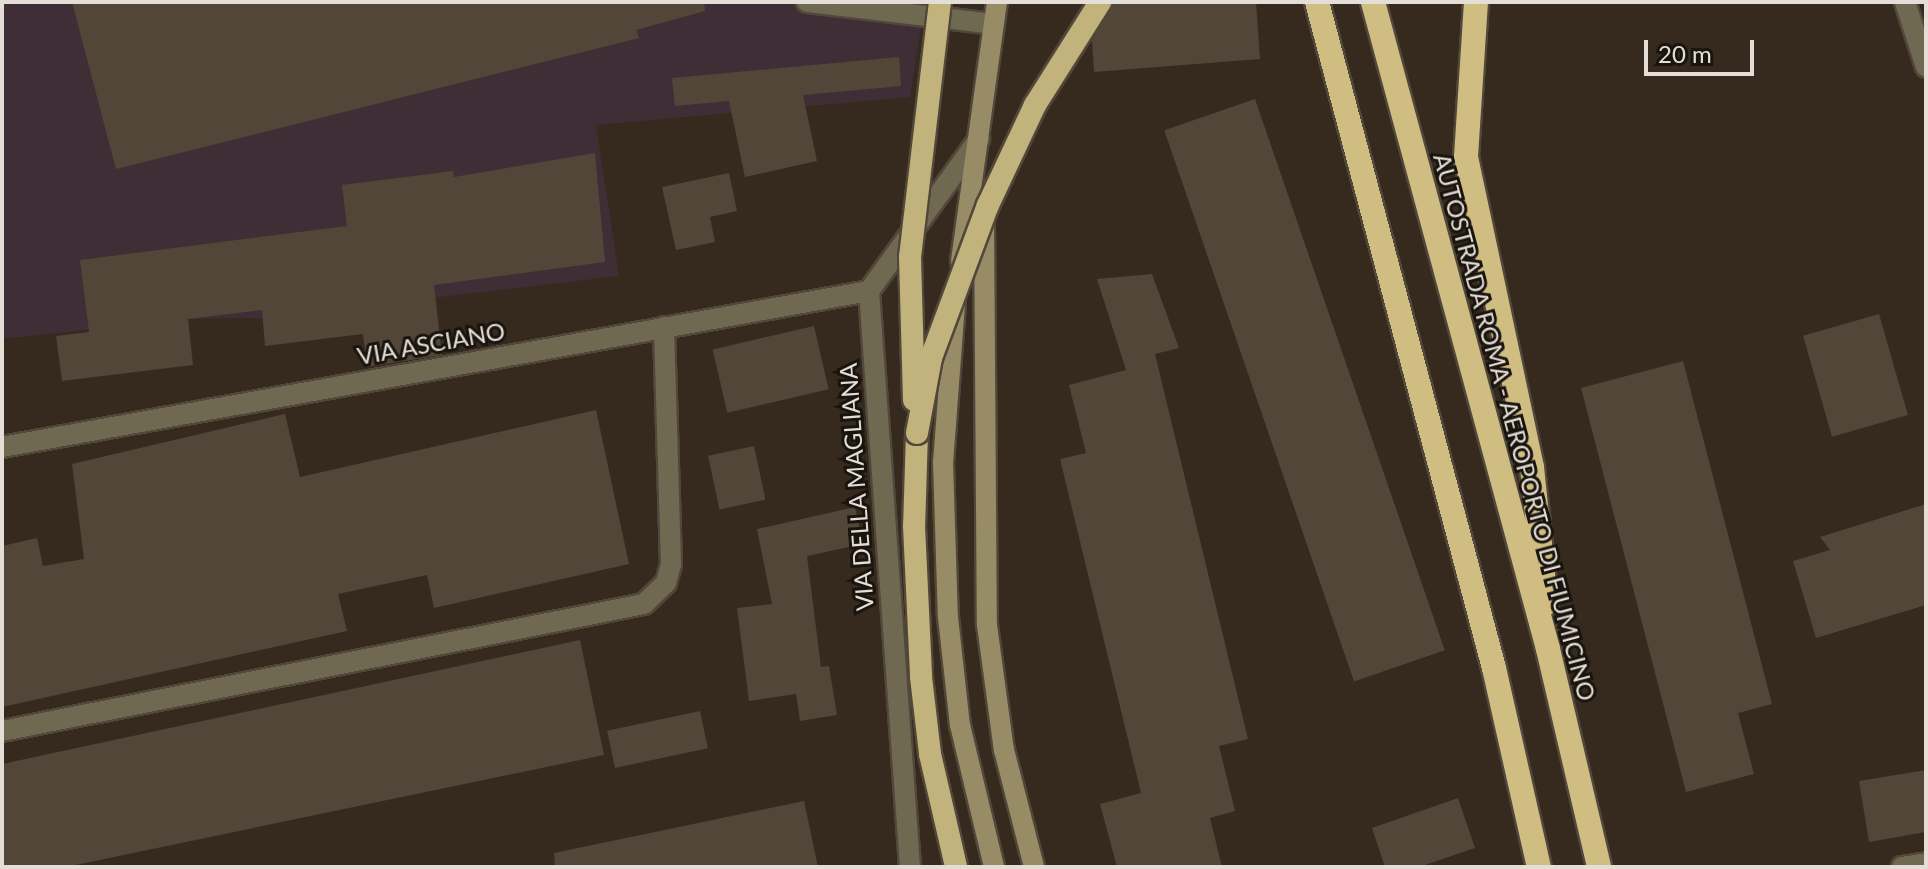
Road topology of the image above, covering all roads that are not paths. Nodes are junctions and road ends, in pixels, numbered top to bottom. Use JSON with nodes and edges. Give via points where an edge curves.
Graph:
{"nodes":[{"id":1,"x":807,"y":2,"type":"edge"},
{"id":2,"x":940,"y":2,"type":"edge"},
{"id":3,"x":997,"y":2,"type":"edge"},
{"id":4,"x":1100,"y":2,"type":"edge"},
{"id":5,"x":1317,"y":2,"type":"edge"},
{"id":6,"x":1373,"y":2,"type":"edge"},
{"id":7,"x":1476,"y":2,"type":"edge"},
{"id":8,"x":1905,"y":2,"type":"edge"},
{"id":9,"x":994,"y":24,"type":"junction"},
{"id":10,"x":1926,"y":67,"type":"edge"},
{"id":11,"x":979,"y":139,"type":"junction"},
{"id":12,"x":869,"y":291,"type":"junction"},
{"id":13,"x":664,"y":327,"type":"junction"},
{"id":14,"x":917,"y":433,"type":"junction"},
{"id":15,"x":2,"y":447,"type":"edge"},
{"id":16,"x":1548,"y":649,"type":"junction"},
{"id":17,"x":2,"y":731,"type":"edge"},
{"id":18,"x":1926,"y":863,"type":"edge"},
{"id":19,"x":910,"y":867,"type":"edge"},
{"id":20,"x":956,"y":867,"type":"edge"},
{"id":21,"x":994,"y":867,"type":"edge"},
{"id":22,"x":1034,"y":867,"type":"edge"},
{"id":23,"x":1539,"y":867,"type":"edge"},
{"id":24,"x":1599,"y":867,"type":"edge"},
{"id":25,"x":1902,"y":867,"type":"edge"}],
"edges":[{"from":1,"to":9,"type":"street"},
{"from":2,"to":14,"type":"highway","bridge":true,"via":[[910,257]]},
{"from":3,"to":9,"type":"main road"},
{"from":4,"to":14,"type":"highway","bridge":true,"via":[[1035,105],[988,205],[931,358]]},
{"from":5,"to":23,"type":"highway","via":[[1494,668]]},
{"from":6,"to":16,"type":"highway","name":"AUTOSTRADA ROMA - AEROPORTO DI FIUMICINO"},
{"from":7,"to":16,"type":"highway","via":[[1466,157],[1532,467]]},
{"from":8,"to":10,"type":"street"},
{"from":9,"to":11,"type":"main road"},
{"from":11,"to":12,"type":"street"},
{"from":11,"to":21,"type":"main road","via":[[957,290],[943,494],[956,700]]},
{"from":11,"to":22,"type":"main road","via":[[988,295],[987,625],[1004,750]]},
{"from":12,"to":13,"type":"street","name":"VIA ASCIANO"},
{"from":12,"to":19,"type":"street","name":"VIA DELLA MAGLIANA"},
{"from":13,"to":15,"type":"street","name":"VIA ASCIANO"},
{"from":13,"to":17,"type":"street","via":[[671,564],[666,583],[644,604]]},
{"from":14,"to":20,"type":"highway","via":[[914,526],[921,677]]},
{"from":16,"to":24,"type":"highway","name":"AUTOSTRADA ROMA - AEROPORTO DI FIUMICINO"},
{"from":18,"to":25,"type":"street"}]}
